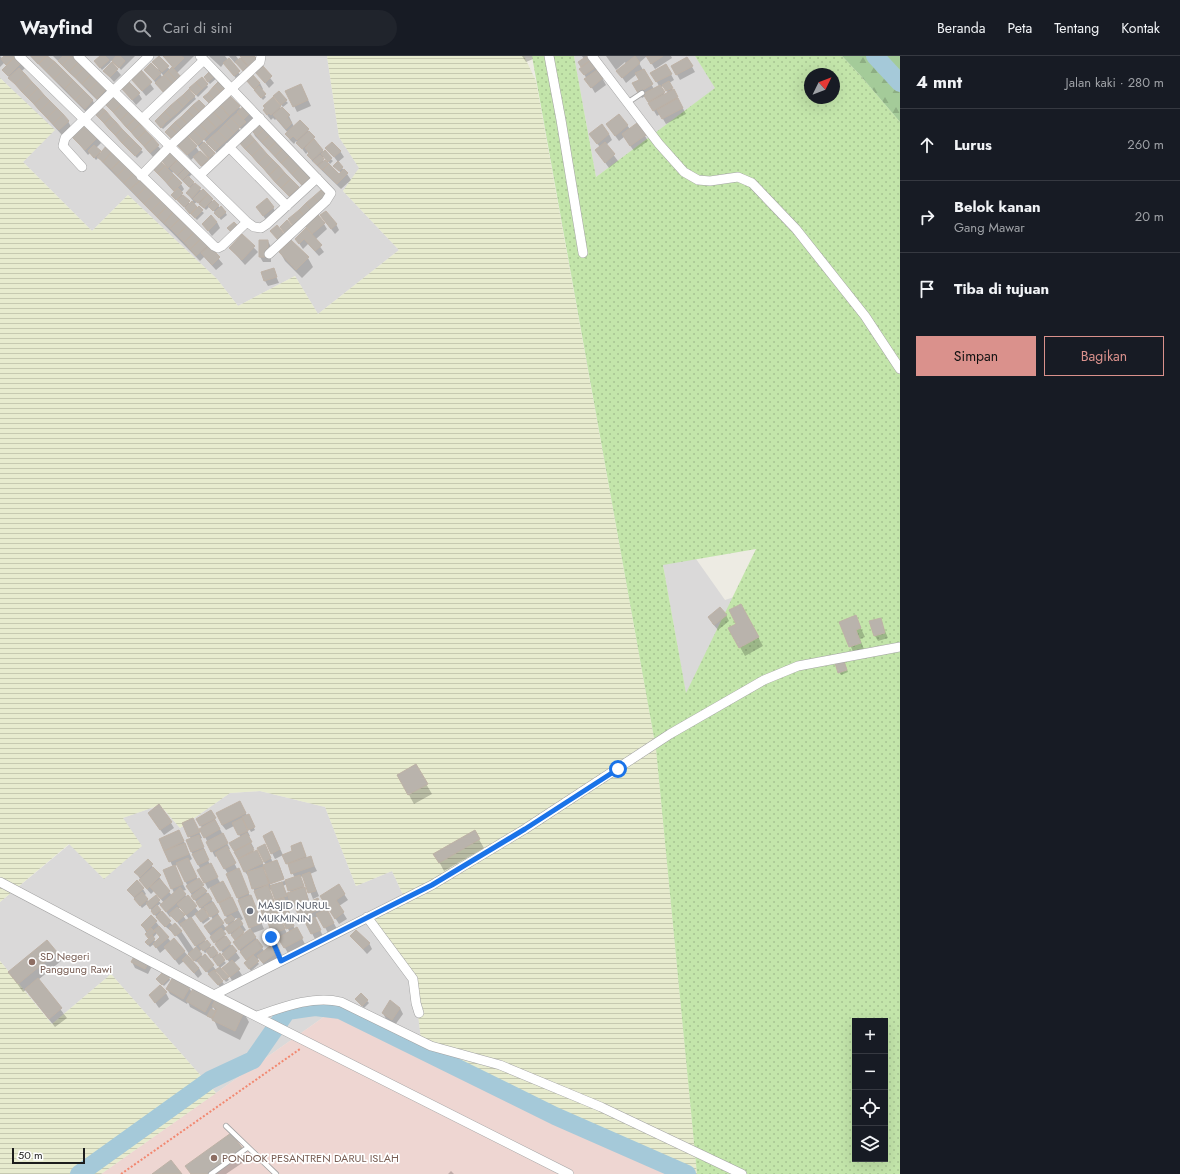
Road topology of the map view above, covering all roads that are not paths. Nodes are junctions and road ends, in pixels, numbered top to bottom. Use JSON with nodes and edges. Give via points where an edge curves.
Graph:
{"nodes":[{"id":1,"x":19,"y":56,"type":"edge"},
{"id":2,"x":149,"y":56,"type":"edge"},
{"id":3,"x":261,"y":56,"type":"edge"},
{"id":4,"x":549,"y":56,"type":"edge"},
{"id":5,"x":592,"y":56,"type":"edge"},
{"id":6,"x":81,"y":57,"type":"edge"},
{"id":7,"x":202,"y":58,"type":"edge"},
{"id":8,"x":232,"y":88,"type":"junction"},
{"id":9,"x":113,"y":90,"type":"junction"},
{"id":10,"x":642,"y":93,"type":"dead end"},
{"id":11,"x":627,"y":103,"type":"junction"},
{"id":12,"x":260,"y":118,"type":"junction"},
{"id":13,"x":84,"y":119,"type":"junction"},
{"id":14,"x":142,"y":119,"type":"junction"},
{"id":15,"x":170,"y":146,"type":"junction"},
{"id":16,"x":229,"y":146,"type":"junction"},
{"id":17,"x":82,"y":168,"type":"dead end"},
{"id":18,"x":200,"y":175,"type":"junction"},
{"id":19,"x":141,"y":176,"type":"junction"},
{"id":20,"x":317,"y":178,"type":"junction"},
{"id":21,"x":287,"y":206,"type":"junction"},
{"id":22,"x":247,"y":222,"type":"junction"},
{"id":23,"x":583,"y":253,"type":"dead end"},
{"id":24,"x":269,"y":254,"type":"dead end"},
{"id":25,"x":900,"y":369,"type":"edge"},
{"id":26,"x":900,"y":647,"type":"edge"},
{"id":27,"x":0,"y":882,"type":"edge"},
{"id":28,"x":368,"y":917,"type":"junction"},
{"id":29,"x":271,"y":937,"type":"dead end"},
{"id":30,"x":281,"y":961,"type":"junction"},
{"id":31,"x":214,"y":995,"type":"junction"},
{"id":32,"x":419,"y":1013,"type":"dead end"},
{"id":33,"x":260,"y":1018,"type":"junction"},
{"id":34,"x":226,"y":1126,"type":"dead end"},
{"id":35,"x":247,"y":1148,"type":"junction"},
{"id":36,"x":211,"y":1174,"type":"edge"},
{"id":37,"x":276,"y":1174,"type":"edge"},
{"id":38,"x":569,"y":1174,"type":"edge"},
{"id":39,"x":742,"y":1174,"type":"edge"}],
"edges":[{"from":1,"to":13,"type":"street"},
{"from":2,"to":9,"type":"street"},
{"from":3,"to":8,"type":"street","via":[[260,62]]},
{"from":4,"to":23,"type":"street"},
{"from":5,"to":11,"type":"street"},
{"from":6,"to":9,"type":"street"},
{"from":7,"to":8,"type":"street"},
{"from":7,"to":14,"type":"street"},
{"from":8,"to":12,"type":"street"},
{"from":8,"to":15,"type":"street"},
{"from":9,"to":13,"type":"street"},
{"from":9,"to":14,"type":"street"},
{"from":10,"to":11,"type":"lane"},
{"from":11,"to":25,"type":"street","via":[[684,172],[698,180],[738,177],[752,183],[796,229],[866,316]]},
{"from":12,"to":16,"type":"street"},
{"from":12,"to":20,"type":"street"},
{"from":13,"to":17,"type":"street","via":[[68,133],[63,142],[63,146]]},
{"from":13,"to":19,"type":"street"},
{"from":14,"to":15,"type":"street"},
{"from":15,"to":18,"type":"street"},
{"from":15,"to":19,"type":"street"},
{"from":16,"to":18,"type":"street"},
{"from":16,"to":21,"type":"street"},
{"from":18,"to":22,"type":"street"},
{"from":19,"to":22,"type":"street","via":[[214,246],[222,246]]},
{"from":20,"to":21,"type":"street"},
{"from":20,"to":24,"type":"street","via":[[330,190],[330,196]]},
{"from":21,"to":22,"type":"street","via":[[261,228]]},
{"from":26,"to":28,"type":"street","via":[[798,666],[764,680],[670,734],[525,829],[432,885]]},
{"from":27,"to":31,"type":"street"},
{"from":28,"to":30,"type":"street"},
{"from":28,"to":32,"type":"street","via":[[412,978]]},
{"from":29,"to":30,"type":"lane"},
{"from":30,"to":31,"type":"street"},
{"from":31,"to":33,"type":"street"},
{"from":33,"to":38,"type":"street"},
{"from":33,"to":39,"type":"street","via":[[317,999],[328,998],[341,1002],[431,1046],[500,1065],[601,1107]]},
{"from":34,"to":35,"type":"lane"},
{"from":35,"to":36,"type":"lane"},
{"from":35,"to":37,"type":"lane"}]}
